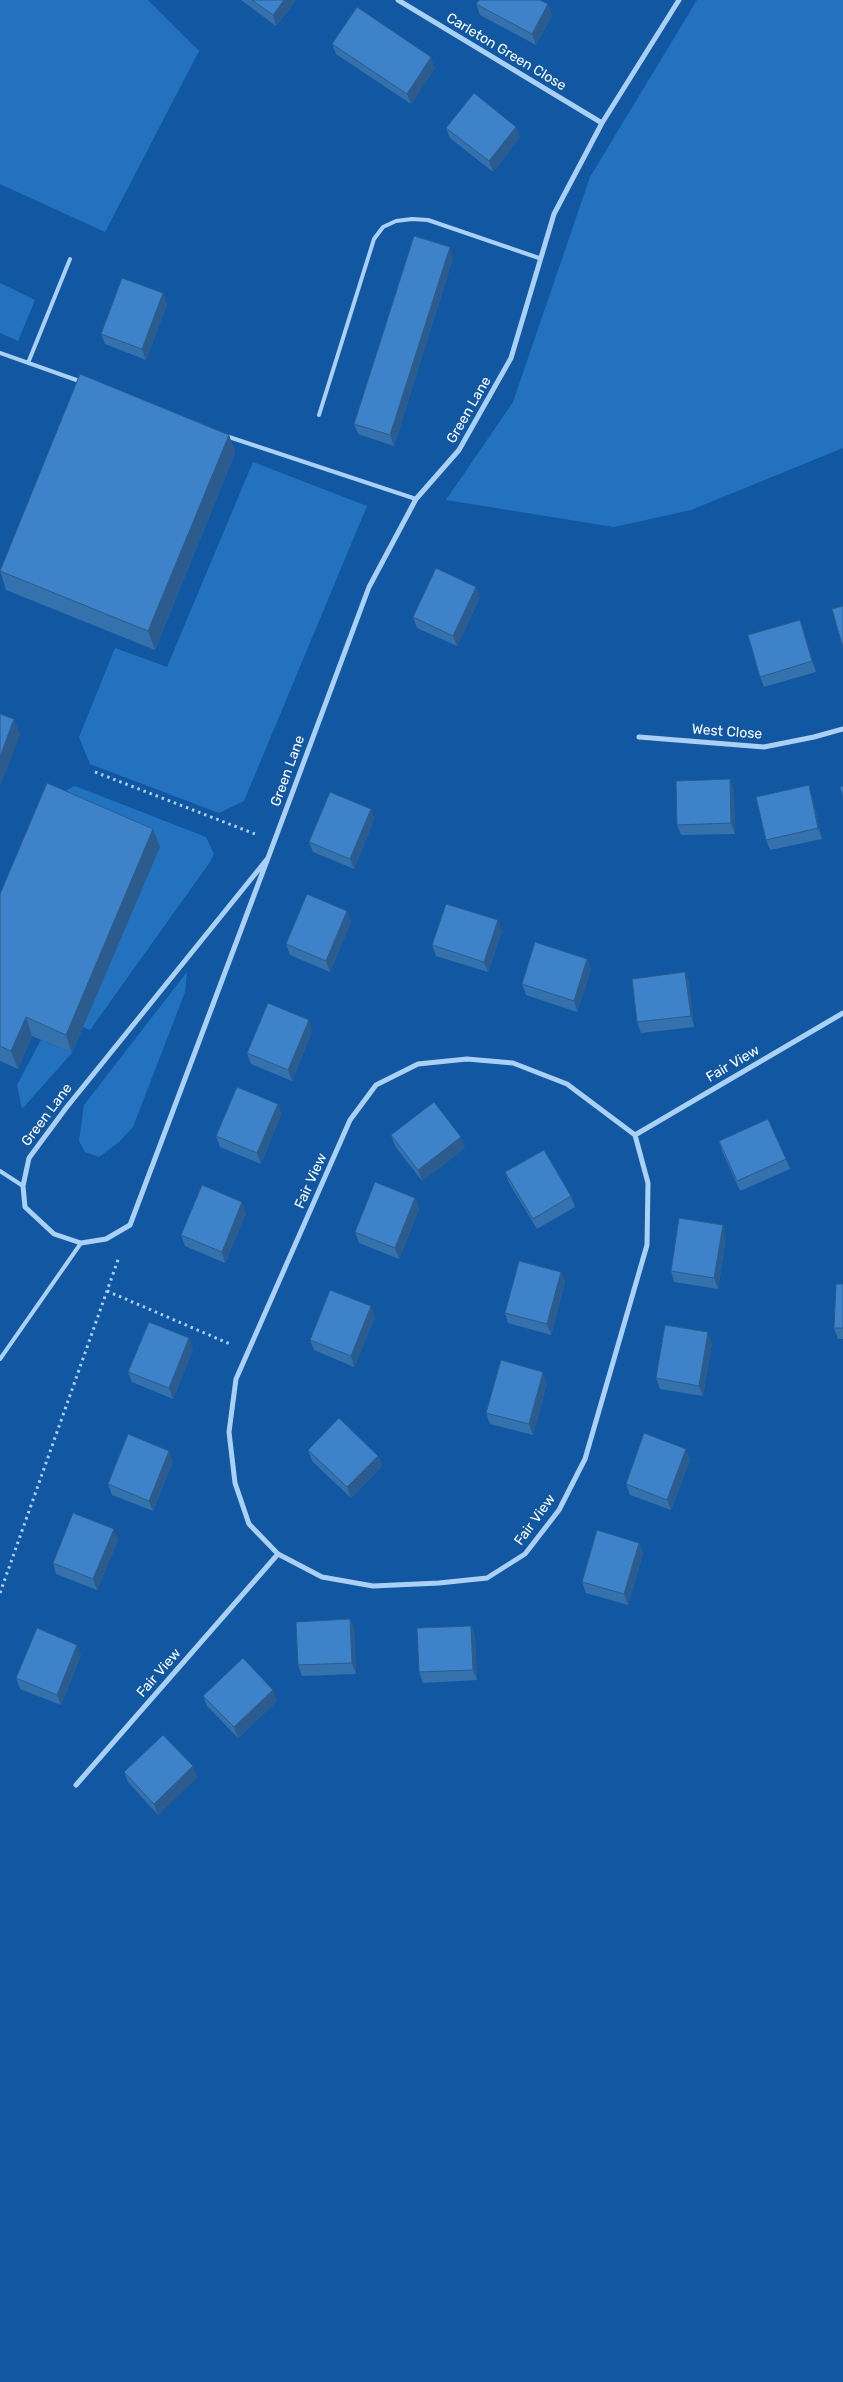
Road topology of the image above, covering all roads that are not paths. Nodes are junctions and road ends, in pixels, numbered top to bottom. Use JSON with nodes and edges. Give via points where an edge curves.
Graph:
{"nodes":[{"id":1,"x":398,"y":0,"type":"edge"},
{"id":2,"x":679,"y":0,"type":"edge"},
{"id":3,"x":602,"y":123,"type":"junction"},
{"id":4,"x":70,"y":258,"type":"dead end"},
{"id":5,"x":539,"y":258,"type":"junction"},
{"id":6,"x":0,"y":353,"type":"edge"},
{"id":7,"x":28,"y":363,"type":"junction"},
{"id":8,"x":89,"y":385,"type":"edge"},
{"id":9,"x":319,"y":415,"type":"dead end"},
{"id":10,"x":224,"y":435,"type":"edge"},
{"id":11,"x":416,"y":499,"type":"junction"},
{"id":12,"x":843,"y":729,"type":"edge"},
{"id":13,"x":639,"y":737,"type":"dead end"},
{"id":14,"x":268,"y":858,"type":"junction"},
{"id":15,"x":843,"y":1013,"type":"edge"},
{"id":16,"x":635,"y":1135,"type":"junction"},
{"id":17,"x":0,"y":1172,"type":"edge"},
{"id":18,"x":23,"y":1186,"type":"junction"},
{"id":19,"x":81,"y":1243,"type":"junction"},
{"id":20,"x":0,"y":1359,"type":"edge"},
{"id":21,"x":278,"y":1554,"type":"junction"},
{"id":22,"x":76,"y":1785,"type":"dead end"}],
"edges":[{"from":1,"to":3,"type":"street","name":"Carleton Green Close"},
{"from":2,"to":3,"type":"street","name":"Green Lane"},
{"from":3,"to":5,"type":"street","name":"Green Lane","via":[[554,214]]},
{"from":4,"to":7,"type":"lane"},
{"from":5,"to":9,"type":"lane","via":[[428,220],[396,221],[383,227],[374,240]]},
{"from":5,"to":11,"type":"street","name":"Green Lane","via":[[511,358],[460,450]]},
{"from":6,"to":7,"type":"lane"},
{"from":7,"to":8,"type":"lane"},
{"from":10,"to":11,"type":"lane"},
{"from":11,"to":14,"type":"street","name":"Green Lane","via":[[369,587]]},
{"from":12,"to":13,"type":"street","name":"West Close","via":[[764,747]]},
{"from":14,"to":18,"type":"street","name":"Green Lane","via":[[66,1108],[29,1158]]},
{"from":14,"to":19,"type":"street","name":"Green Lane","via":[[130,1225],[106,1239]]},
{"from":15,"to":16,"type":"street","name":"Fair View"},
{"from":16,"to":21,"type":"street","name":"Fair View","via":[[648,1183],[647,1245],[585,1459],[559,1510],[525,1554],[487,1578],[374,1586],[322,1577]]},
{"from":16,"to":21,"type":"street","name":"Fair View","via":[[567,1084],[513,1063],[467,1059],[418,1064],[376,1085],[350,1120],[236,1379],[229,1432],[235,1483],[249,1524]]},
{"from":17,"to":18,"type":"lane"},
{"from":18,"to":19,"type":"street","name":"Green Lane","via":[[25,1207],[54,1234]]},
{"from":19,"to":20,"type":"lane"},
{"from":21,"to":22,"type":"street","name":"Fair View"}]}
